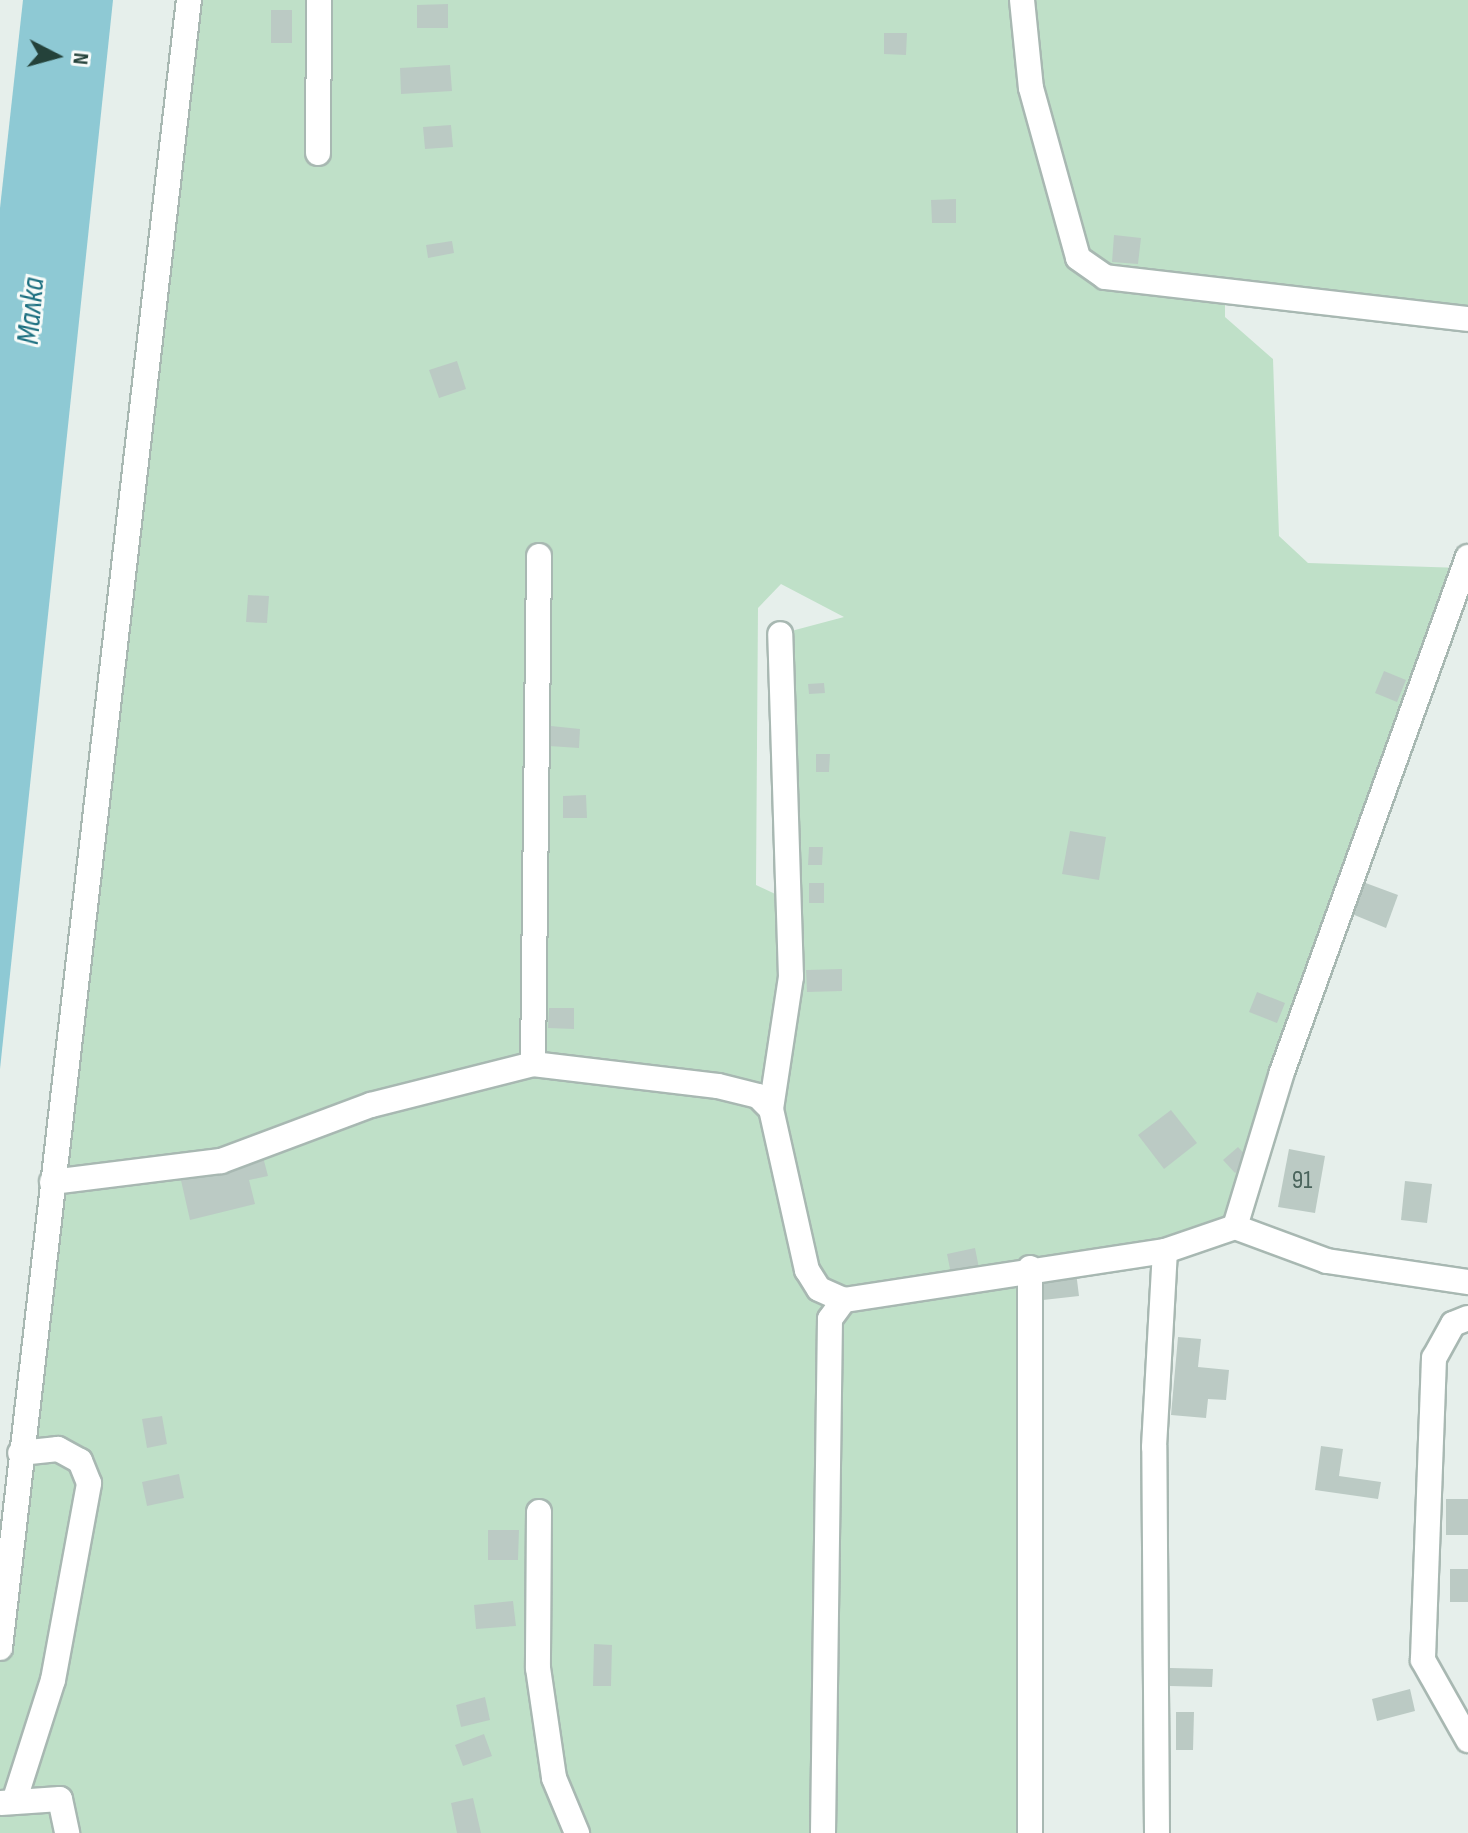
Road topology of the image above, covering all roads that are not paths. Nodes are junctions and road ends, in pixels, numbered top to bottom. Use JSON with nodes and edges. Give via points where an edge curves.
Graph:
{"nodes":[{"id":1,"x":189,"y":0,"type":"edge"},
{"id":2,"x":319,"y":0,"type":"edge"},
{"id":3,"x":1022,"y":0,"type":"edge"},
{"id":4,"x":318,"y":153,"type":"dead end"},
{"id":5,"x":1468,"y":319,"type":"edge"},
{"id":6,"x":539,"y":556,"type":"dead end"},
{"id":7,"x":1468,"y":557,"type":"edge"},
{"id":8,"x":780,"y":634,"type":"dead end"},
{"id":9,"x":533,"y":1064,"type":"junction"},
{"id":10,"x":771,"y":1109,"type":"junction"},
{"id":11,"x":52,"y":1182,"type":"junction"},
{"id":12,"x":1235,"y":1227,"type":"junction"},
{"id":13,"x":1165,"y":1251,"type":"junction"},
{"id":14,"x":1030,"y":1268,"type":"junction"},
{"id":15,"x":1468,"y":1282,"type":"edge"},
{"id":16,"x":844,"y":1300,"type":"junction"},
{"id":17,"x":1468,"y":1318,"type":"edge"},
{"id":18,"x":20,"y":1453,"type":"junction"},
{"id":19,"x":539,"y":1512,"type":"dead end"},
{"id":20,"x":0,"y":1648,"type":"edge"},
{"id":21,"x":1468,"y":1740,"type":"edge"},
{"id":22,"x":7,"y":1803,"type":"edge"},
{"id":23,"x":67,"y":1833,"type":"edge"},
{"id":24,"x":577,"y":1833,"type":"edge"},
{"id":25,"x":823,"y":1833,"type":"edge"},
{"id":26,"x":1030,"y":1833,"type":"edge"},
{"id":27,"x":1157,"y":1833,"type":"edge"}],
"edges":[{"from":1,"to":11,"type":"street"},
{"from":2,"to":4,"type":"street"},
{"from":3,"to":5,"type":"street","via":[[1041,130],[1078,258],[1105,277]]},
{"from":6,"to":9,"type":"street"},
{"from":7,"to":12,"type":"street","via":[[1282,1072]]},
{"from":8,"to":10,"type":"street","via":[[791,977]]},
{"from":9,"to":10,"type":"street","via":[[742,1090]]},
{"from":9,"to":11,"type":"street","via":[[371,1105],[221,1161]]},
{"from":10,"to":16,"type":"street","via":[[807,1270],[819,1289]]},
{"from":11,"to":18,"type":"street"},
{"from":12,"to":13,"type":"street"},
{"from":12,"to":15,"type":"street","via":[[1327,1261]]},
{"from":13,"to":14,"type":"street"},
{"from":13,"to":27,"type":"street","via":[[1154,1447]]},
{"from":14,"to":16,"type":"street"},
{"from":14,"to":26,"type":"street"},
{"from":16,"to":25,"type":"street","via":[[825,1342]]},
{"from":17,"to":21,"type":"street","via":[[1453,1324],[1434,1358],[1423,1660]]},
{"from":18,"to":20,"type":"street"},
{"from":18,"to":22,"type":"street","via":[[58,1449],[80,1461],[89,1483],[53,1680]]},
{"from":19,"to":24,"type":"street","via":[[538,1668],[554,1778]]},
{"from":22,"to":23,"type":"street","via":[[60,1799]]}]}
